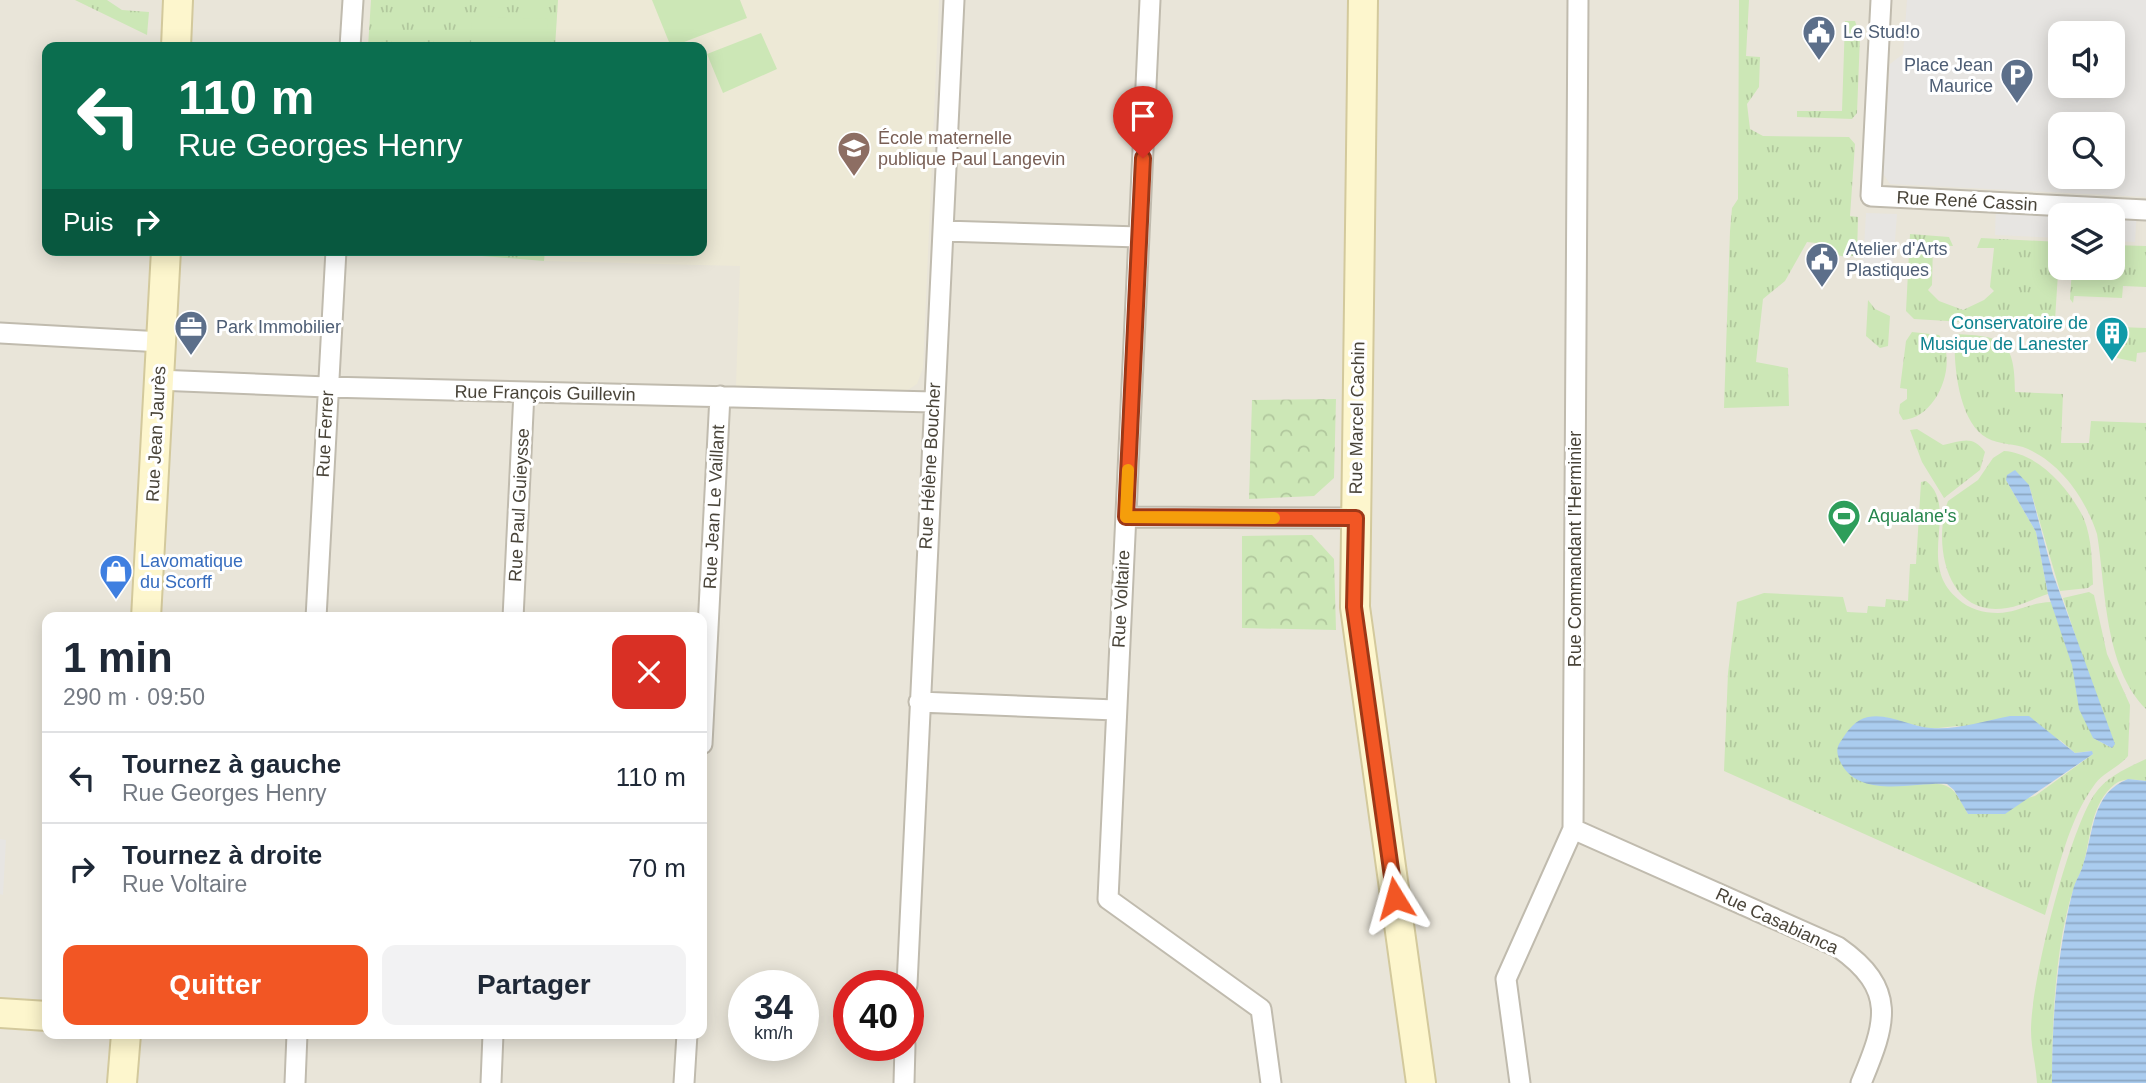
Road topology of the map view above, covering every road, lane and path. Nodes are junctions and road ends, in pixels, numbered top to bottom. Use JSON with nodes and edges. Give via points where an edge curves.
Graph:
{"nodes":[{"id":1,"x":178,"y":0,"type":"edge"},
{"id":2,"x":353,"y":0,"type":"edge"},
{"id":3,"x":954,"y":0,"type":"edge"},
{"id":4,"x":1150,"y":0,"type":"edge"},
{"id":5,"x":1363,"y":0,"type":"edge"},
{"id":6,"x":1578,"y":0,"type":"edge"},
{"id":7,"x":1881,"y":0,"type":"edge"},
{"id":8,"x":176,"y":42,"type":"edge"},
{"id":9,"x":350,"y":42,"type":"edge"},
{"id":10,"x":2146,"y":210,"type":"edge"},
{"id":11,"x":943,"y":231,"type":"junction"},
{"id":12,"x":1139,"y":237,"type":"junction"},
{"id":13,"x":166,"y":256,"type":"edge"},
{"id":14,"x":336,"y":256,"type":"edge"},
{"id":15,"x":0,"y":333,"type":"edge"},
{"id":16,"x":162,"y":342,"type":"junction"},
{"id":17,"x":157,"y":380,"type":"junction"},
{"id":18,"x":327,"y":387,"type":"junction"},
{"id":19,"x":524,"y":392,"type":"junction"},
{"id":20,"x":720,"y":396,"type":"junction"},
{"id":21,"x":933,"y":402,"type":"junction"},
{"id":22,"x":1126,"y":517,"type":"junction"},
{"id":23,"x":1356,"y":518,"type":"junction"},
{"id":24,"x":146,"y":612,"type":"edge"},
{"id":25,"x":316,"y":612,"type":"edge"},
{"id":26,"x":513,"y":612,"type":"edge"},
{"id":27,"x":707,"y":647,"type":"edge"},
{"id":28,"x":919,"y":702,"type":"junction"},
{"id":29,"x":1115,"y":710,"type":"junction"},
{"id":30,"x":1573,"y":829,"type":"junction"},
{"id":31,"x":909,"y":970,"type":"edge"},
{"id":32,"x":0,"y":1013,"type":"edge"},
{"id":33,"x":42,"y":1016,"type":"edge"},
{"id":34,"x":126,"y":1039,"type":"edge"},
{"id":35,"x":297,"y":1039,"type":"edge"},
{"id":36,"x":493,"y":1039,"type":"edge"},
{"id":37,"x":687,"y":1039,"type":"edge"},
{"id":38,"x":905,"y":1061,"type":"edge"},
{"id":39,"x":122,"y":1083,"type":"edge"},
{"id":40,"x":295,"y":1083,"type":"edge"},
{"id":41,"x":491,"y":1083,"type":"edge"},
{"id":42,"x":684,"y":1083,"type":"edge"},
{"id":43,"x":904,"y":1083,"type":"edge"},
{"id":44,"x":1271,"y":1083,"type":"edge"},
{"id":45,"x":1421,"y":1083,"type":"edge"},
{"id":46,"x":1520,"y":1083,"type":"edge"},
{"id":47,"x":1860,"y":1083,"type":"edge"}],
"edges":[{"from":1,"to":8,"type":"street"},
{"from":2,"to":9,"type":"street"},
{"from":3,"to":11,"type":"street","name":"Rue Hélène Boucher"},
{"from":4,"to":12,"type":"street","name":"Rue Voltaire"},
{"from":5,"to":23,"type":"street","name":"Rue Marcel Cachin"},
{"from":6,"to":30,"type":"street","name":"Rue Commandant l'Herminier"},
{"from":7,"to":10,"type":"street","name":"Rue René Cassin","via":[[1871,196]]},
{"from":11,"to":12,"type":"street"},
{"from":11,"to":21,"type":"street","name":"Rue Hélène Boucher"},
{"from":12,"to":22,"type":"street","name":"Rue Voltaire"},
{"from":13,"to":16,"type":"street","name":"Rue Jean Jaurès"},
{"from":14,"to":18,"type":"street","name":"Rue Ferrer"},
{"from":15,"to":16,"type":"street"},
{"from":16,"to":17,"type":"street","name":"Rue Jean Jaurès"},
{"from":17,"to":18,"type":"street","name":"Rue François Guillevin"},
{"from":17,"to":24,"type":"street","name":"Rue Jean Jaurès"},
{"from":18,"to":19,"type":"street","name":"Rue François Guillevin"},
{"from":18,"to":25,"type":"street","name":"Rue Ferrer"},
{"from":19,"to":20,"type":"street","name":"Rue François Guillevin"},
{"from":19,"to":26,"type":"street","name":"Rue Paul Guieysse"},
{"from":20,"to":21,"type":"street","name":"Rue François Guillevin"},
{"from":20,"to":27,"type":"street","name":"Rue Jean Le Vaillant"},
{"from":21,"to":28,"type":"street","name":"Rue Hélène Boucher"},
{"from":22,"to":23,"type":"street"},
{"from":22,"to":29,"type":"street","name":"Rue Voltaire"},
{"from":23,"to":45,"type":"street","name":"Rue Marcel Cachin","via":[[1354,607]]},
{"from":28,"to":29,"type":"street"},
{"from":28,"to":31,"type":"street","name":"Rue Hélène Boucher"},
{"from":29,"to":44,"type":"street","name":"Rue Voltaire","via":[[1108,899],[1261,1009]]},
{"from":30,"to":46,"type":"street","name":"Rue Commandant l'Herminier","via":[[1506,979]]},
{"from":30,"to":47,"type":"street","name":"Rue Casabianca","via":[[1838,947],[1861,963],[1875,981],[1883,1018]]},
{"from":32,"to":33,"type":"street"},
{"from":34,"to":39,"type":"street"},
{"from":35,"to":40,"type":"street"},
{"from":36,"to":41,"type":"street"},
{"from":37,"to":42,"type":"street"},
{"from":38,"to":43,"type":"street"}]}
